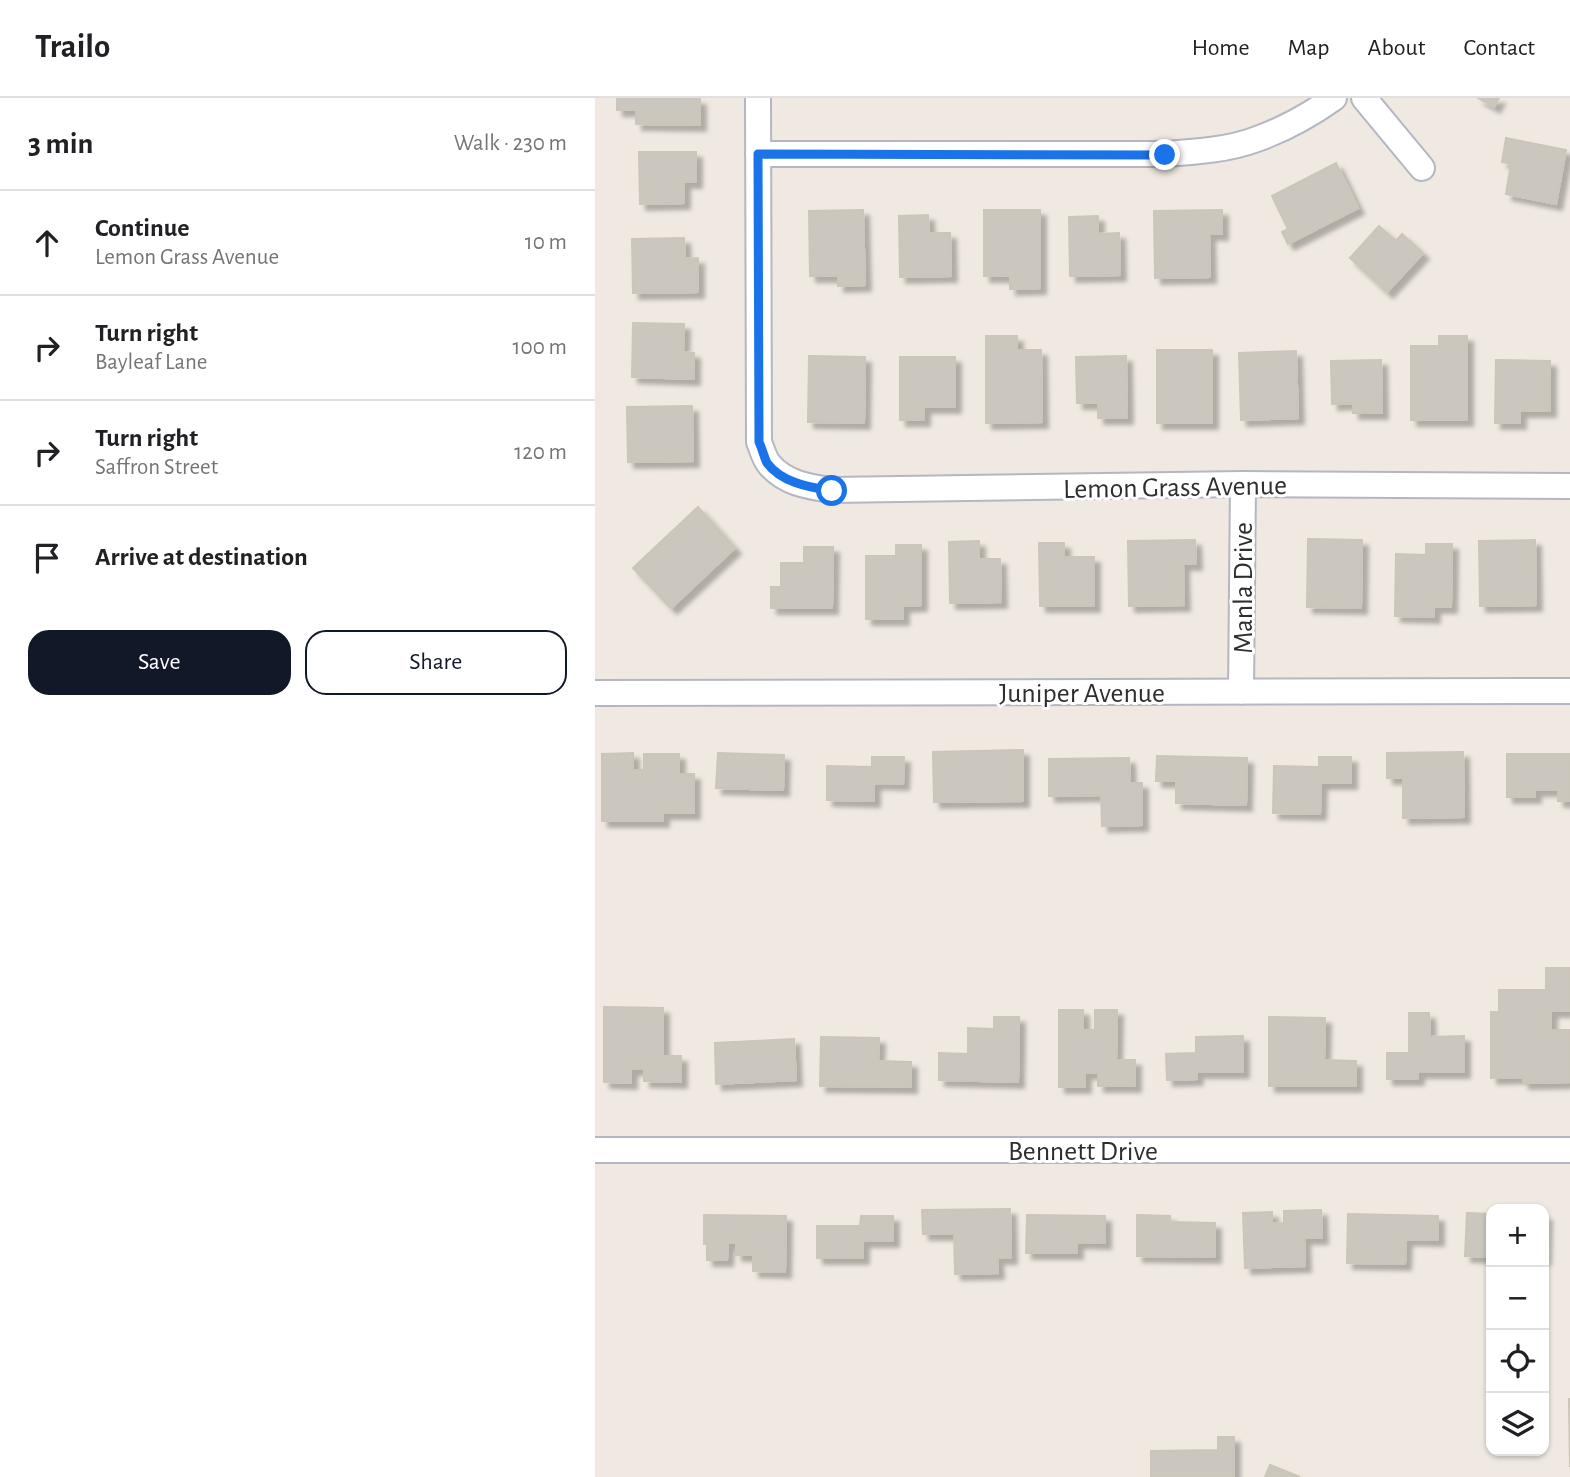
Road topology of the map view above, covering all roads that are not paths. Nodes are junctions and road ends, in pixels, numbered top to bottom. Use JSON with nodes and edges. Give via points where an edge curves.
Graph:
{"nodes":[{"id":1,"x":758,"y":98,"type":"edge"},
{"id":2,"x":1335,"y":98,"type":"edge"},
{"id":3,"x":1364,"y":98,"type":"edge"},
{"id":4,"x":758,"y":154,"type":"junction"},
{"id":5,"x":1422,"y":169,"type":"dead end"},
{"id":6,"x":1243,"y":484,"type":"junction"},
{"id":7,"x":1570,"y":485,"type":"edge"},
{"id":8,"x":1570,"y":691,"type":"edge"},
{"id":9,"x":1241,"y":692,"type":"junction"},
{"id":10,"x":595,"y":693,"type":"edge"},
{"id":11,"x":595,"y":1150,"type":"edge"},
{"id":12,"x":1570,"y":1150,"type":"edge"}],
"edges":[{"from":1,"to":4,"type":"street"},
{"from":2,"to":4,"type":"street","via":[[1254,141],[1165,155]]},
{"from":3,"to":5,"type":"street"},
{"from":4,"to":6,"type":"street","name":"Lemon Grass Avenue","via":[[759,442],[767,462],[783,477],[832,491]]},
{"from":6,"to":7,"type":"street","name":"Lemon Grass Avenue"},
{"from":6,"to":9,"type":"street","name":"Manla Drive"},
{"from":8,"to":9,"type":"street","name":"Juniper Avenue"},
{"from":9,"to":10,"type":"street","name":"Juniper Avenue"},
{"from":11,"to":12,"type":"street","name":"Bennett Drive"}]}
